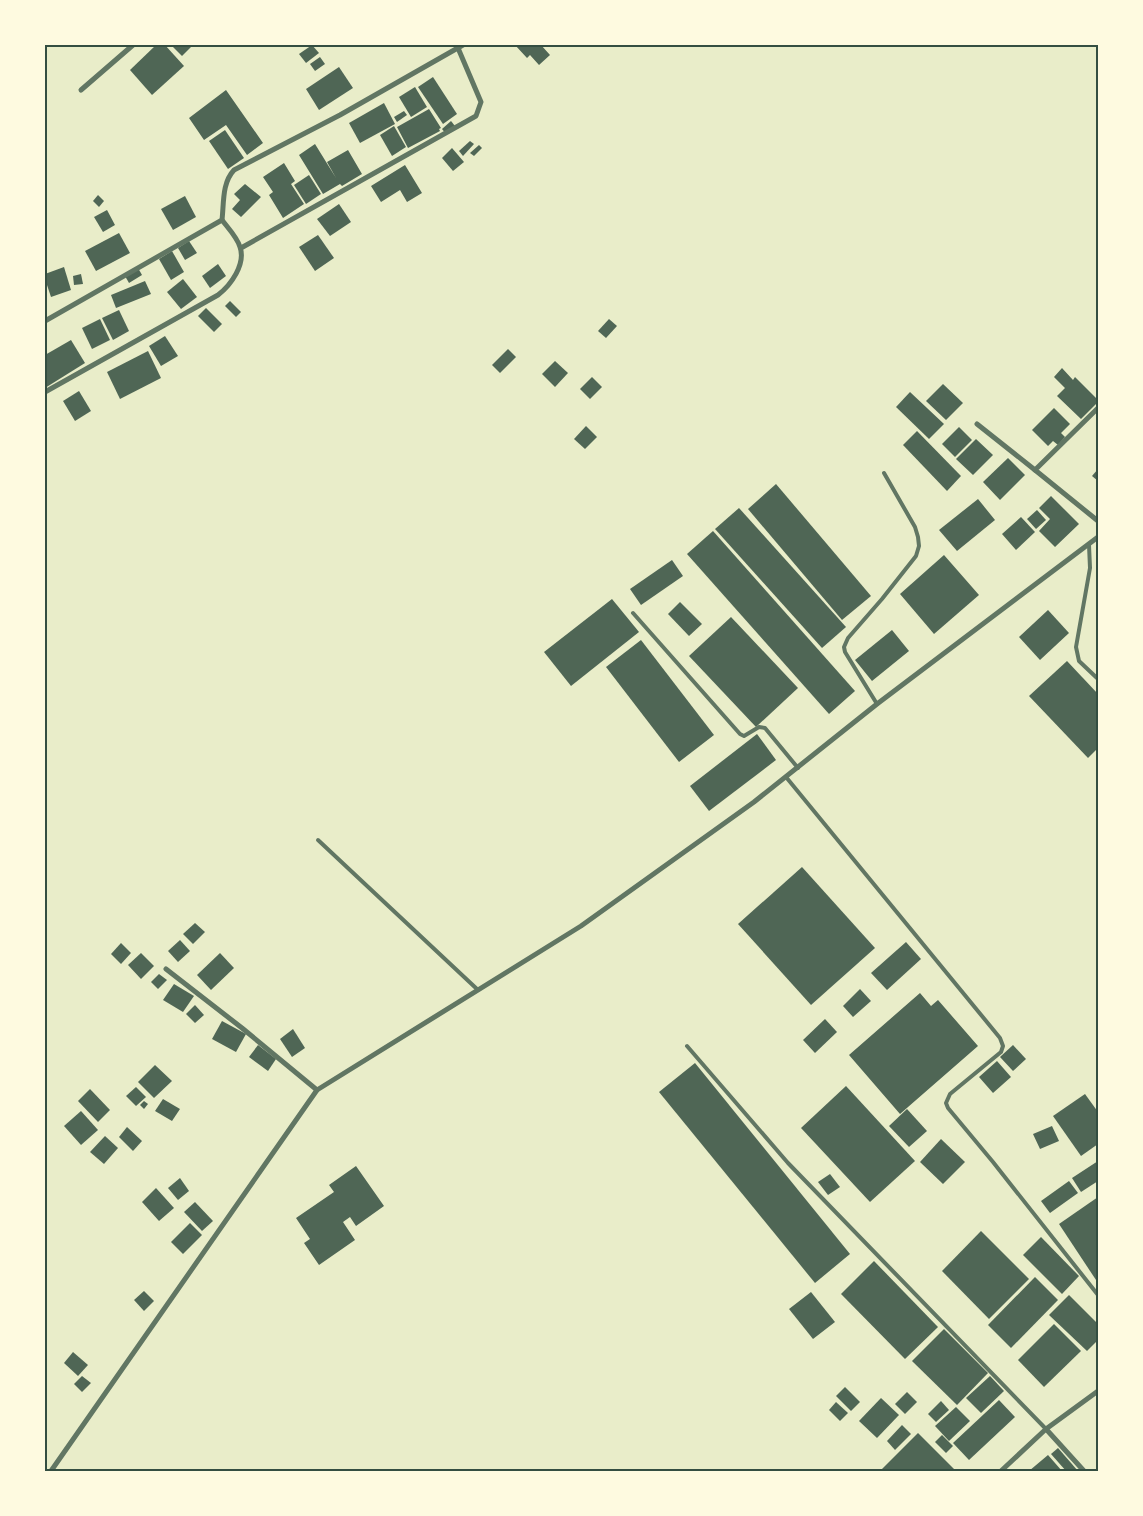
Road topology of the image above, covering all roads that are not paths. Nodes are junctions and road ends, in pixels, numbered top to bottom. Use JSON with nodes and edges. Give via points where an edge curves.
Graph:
{"nodes":[{"id":1,"x":133,"y":45,"type":"edge"},
{"id":2,"x":463,"y":45,"type":"edge"},
{"id":3,"x":458,"y":48,"type":"junction"},
{"id":4,"x":81,"y":90,"type":"dead end"},
{"id":5,"x":222,"y":220,"type":"junction"},
{"id":6,"x":241,"y":248,"type":"junction"},
{"id":7,"x":45,"y":321,"type":"edge"},
{"id":8,"x":45,"y":392,"type":"edge"},
{"id":9,"x":1098,"y":408,"type":"edge"},
{"id":10,"x":977,"y":424,"type":"dead end"},
{"id":11,"x":1035,"y":470,"type":"junction"},
{"id":12,"x":884,"y":473,"type":"dead end"},
{"id":13,"x":1098,"y":522,"type":"edge"},
{"id":14,"x":1098,"y":537,"type":"edge"},
{"id":15,"x":1089,"y":545,"type":"junction"},
{"id":16,"x":633,"y":612,"type":"dead end"},
{"id":17,"x":1098,"y":679,"type":"edge"},
{"id":18,"x":877,"y":704,"type":"junction"},
{"id":19,"x":798,"y":768,"type":"junction"},
{"id":20,"x":786,"y":778,"type":"junction"},
{"id":21,"x":318,"y":840,"type":"dead end"},
{"id":22,"x":166,"y":970,"type":"dead end"},
{"id":23,"x":478,"y":990,"type":"junction"},
{"id":24,"x":687,"y":1046,"type":"dead end"},
{"id":25,"x":317,"y":1090,"type":"junction"},
{"id":26,"x":1098,"y":1295,"type":"edge"},
{"id":27,"x":1098,"y":1391,"type":"edge"},
{"id":28,"x":1046,"y":1429,"type":"junction"},
{"id":29,"x":51,"y":1471,"type":"edge"},
{"id":30,"x":1001,"y":1471,"type":"edge"},
{"id":31,"x":1084,"y":1471,"type":"edge"}],
"edges":[{"from":1,"to":4,"type":"street"},
{"from":2,"to":3,"type":"street"},
{"from":3,"to":5,"type":"street","via":[[234,170],[227,178]]},
{"from":3,"to":6,"type":"street","via":[[481,102],[476,116]]},
{"from":5,"to":6,"type":"street"},
{"from":5,"to":7,"type":"street"},
{"from":6,"to":8,"type":"street","via":[[240,266],[228,287],[218,295]]},
{"from":9,"to":11,"type":"street"},
{"from":10,"to":11,"type":"street"},
{"from":11,"to":13,"type":"street"},
{"from":12,"to":18,"type":"lane","via":[[915,527],[919,546],[916,556],[844,647]]},
{"from":14,"to":15,"type":"street"},
{"from":15,"to":17,"type":"lane","via":[[1090,568],[1076,647],[1079,660]]},
{"from":15,"to":18,"type":"street"},
{"from":16,"to":19,"type":"lane","via":[[740,734],[744,736],[759,727],[765,728]]},
{"from":18,"to":19,"type":"street"},
{"from":19,"to":20,"type":"street"},
{"from":20,"to":23,"type":"street","via":[[581,926]]},
{"from":20,"to":26,"type":"lane","via":[[1000,1038],[1001,1052],[950,1094],[946,1103]]},
{"from":21,"to":23,"type":"lane"},
{"from":22,"to":25,"type":"street"},
{"from":23,"to":25,"type":"street"},
{"from":24,"to":28,"type":"lane","via":[[788,1163]]},
{"from":25,"to":29,"type":"street"},
{"from":27,"to":28,"type":"street"},
{"from":28,"to":30,"type":"street"},
{"from":28,"to":31,"type":"street"}]}
